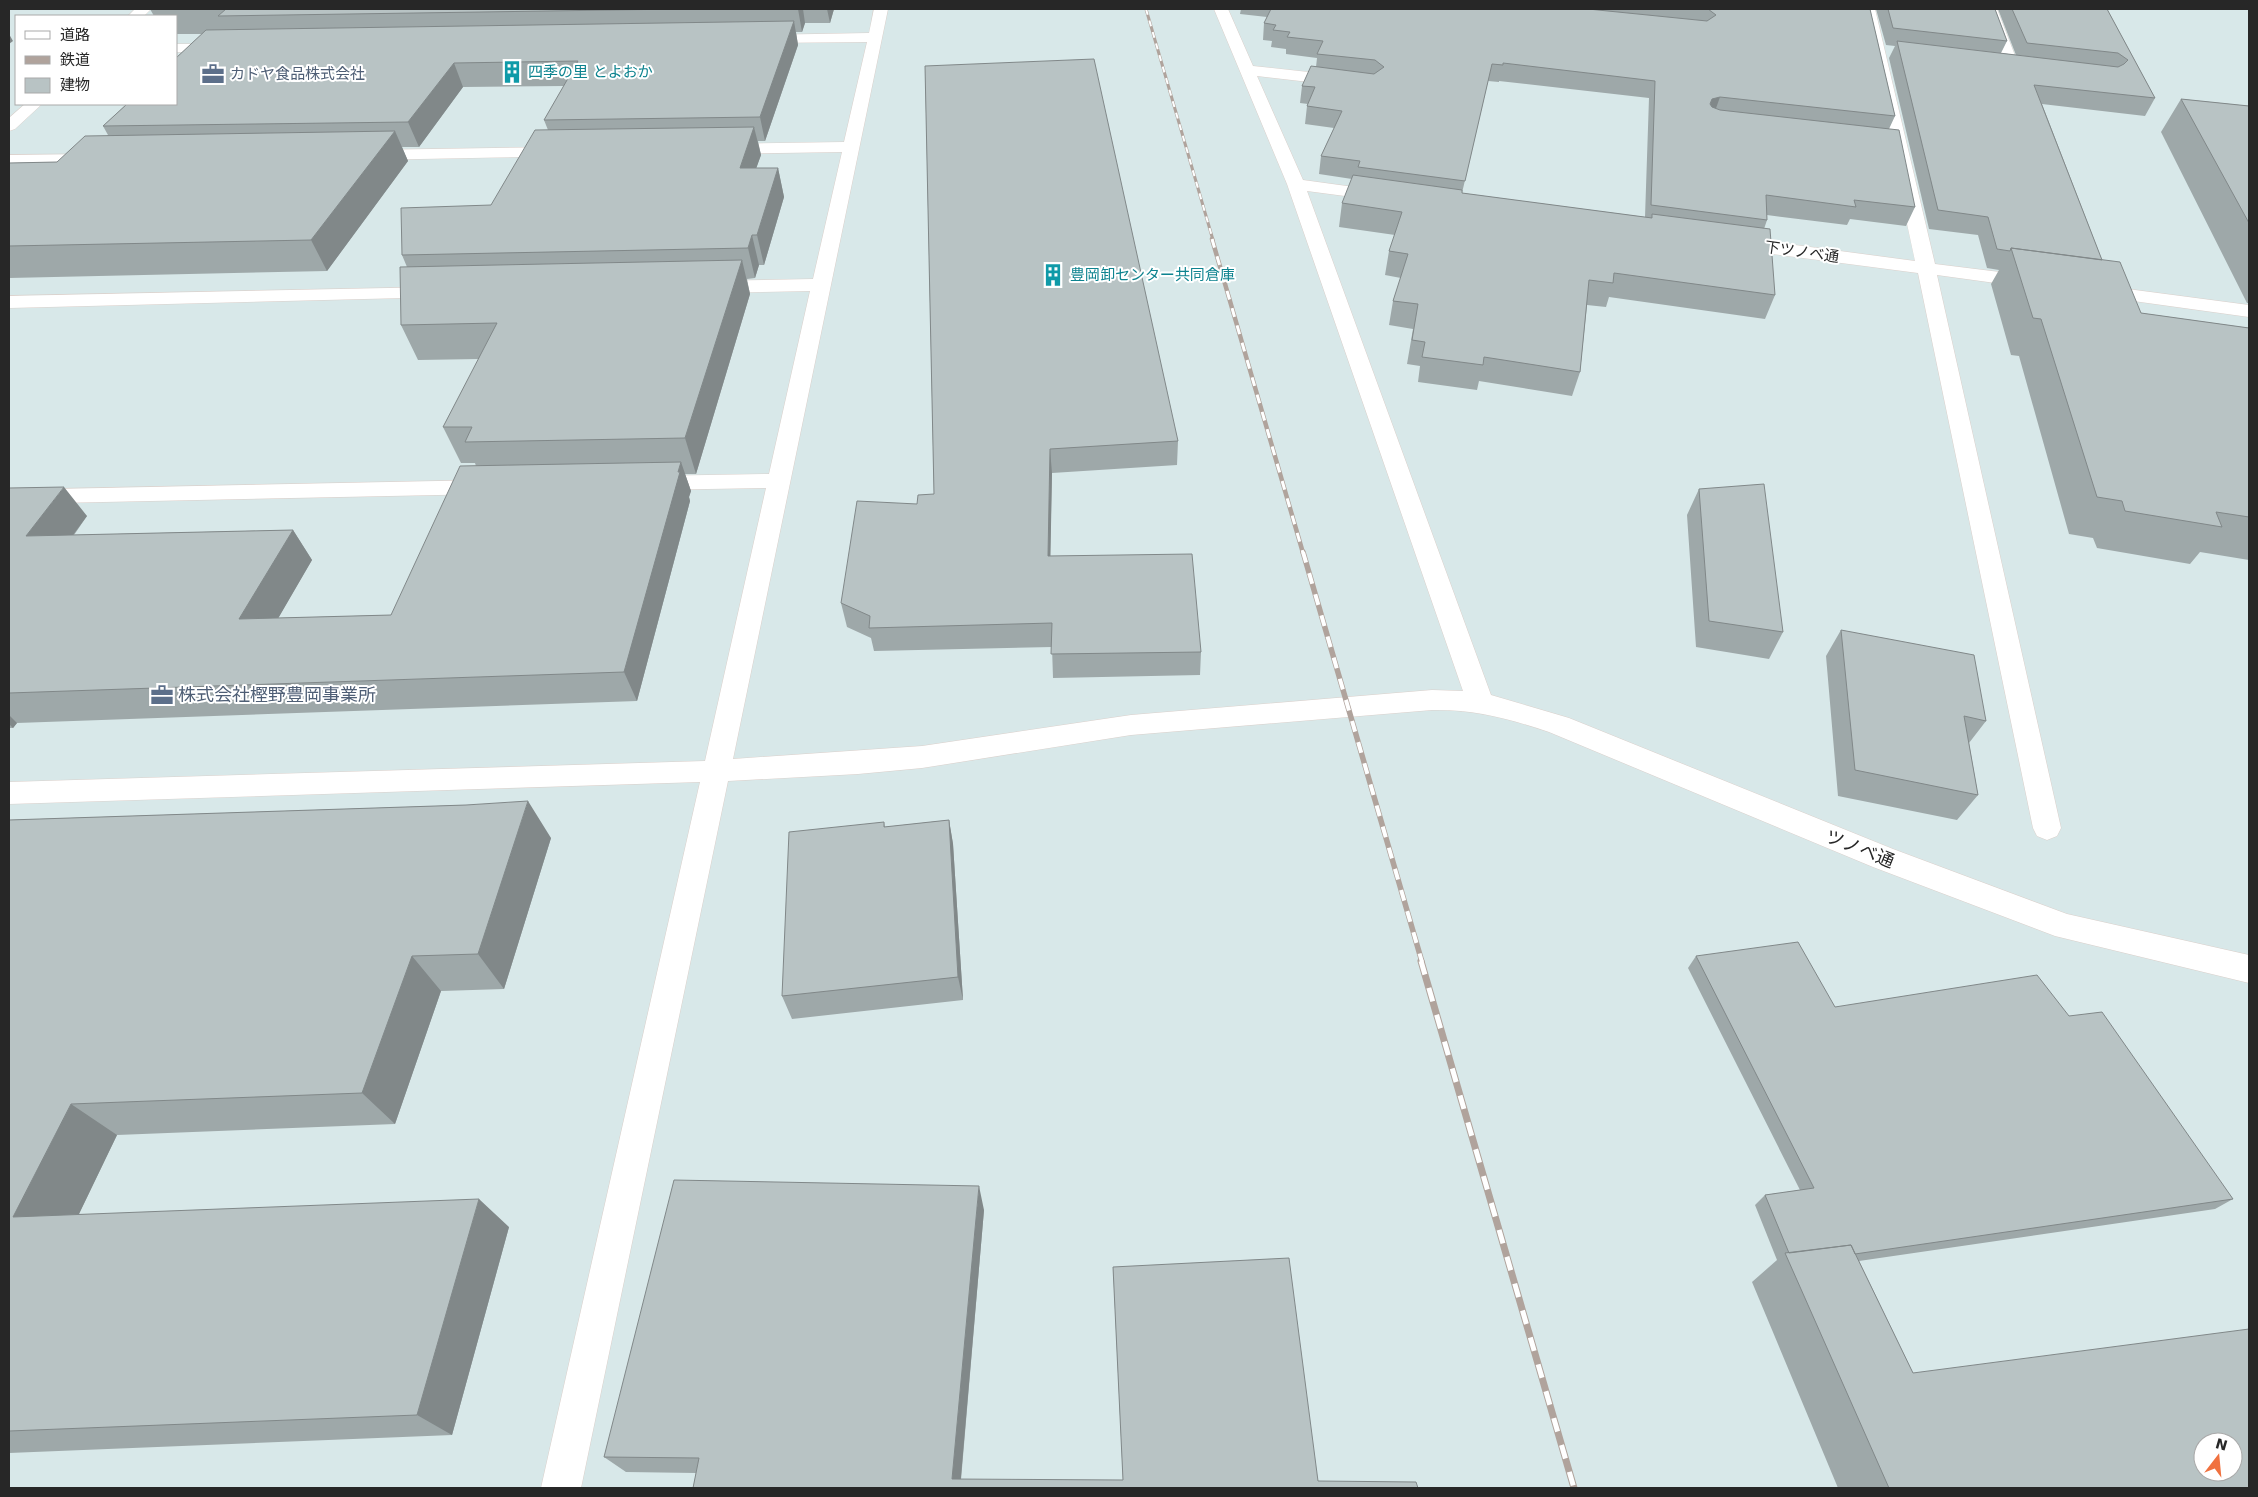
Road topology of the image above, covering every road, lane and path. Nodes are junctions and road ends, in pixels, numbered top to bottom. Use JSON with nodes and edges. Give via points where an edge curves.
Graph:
{"nodes":[{"id":1,"x":881,"y":9,"type":"edge"},
{"id":2,"x":1221,"y":9,"type":"edge"},
{"id":3,"x":1868,"y":9,"type":"edge"},
{"id":4,"x":1990,"y":9,"type":"edge"},
{"id":5,"x":875,"y":37,"type":"junction"},
{"id":6,"x":745,"y":39,"type":"edge"},
{"id":7,"x":178,"y":48,"type":"edge"},
{"id":8,"x":236,"y":48,"type":"edge"},
{"id":9,"x":1878,"y":51,"type":"junction"},
{"id":10,"x":1897,"y":53,"type":"edge"},
{"id":11,"x":1992,"y":64,"type":"edge"},
{"id":12,"x":2011,"y":66,"type":"junction"},
{"id":13,"x":2030,"y":68,"type":"edge"},
{"id":14,"x":1246,"y":70,"type":"junction"},
{"id":15,"x":1363,"y":83,"type":"edge"},
{"id":16,"x":33,"y":105,"type":"edge"},
{"id":17,"x":9,"y":126,"type":"edge"},
{"id":18,"x":1880,"y":140,"type":"edge"},
{"id":19,"x":1899,"y":142,"type":"junction"},
{"id":20,"x":851,"y":147,"type":"junction"},
{"id":21,"x":705,"y":149,"type":"edge"},
{"id":22,"x":576,"y":151,"type":"edge"},
{"id":23,"x":347,"y":155,"type":"edge"},
{"id":24,"x":108,"y":159,"type":"edge"},
{"id":25,"x":9,"y":160,"type":"edge"},
{"id":26,"x":1296,"y":184,"type":"junction"},
{"id":27,"x":1404,"y":199,"type":"edge"},
{"id":28,"x":1720,"y":241,"type":"edge"},
{"id":29,"x":1926,"y":268,"type":"junction"},
{"id":30,"x":822,"y":284,"type":"junction"},
{"id":31,"x":2054,"y":285,"type":"edge"},
{"id":32,"x":693,"y":287,"type":"edge"},
{"id":33,"x":2083,"y":289,"type":"edge"},
{"id":34,"x":455,"y":292,"type":"edge"},
{"id":35,"x":9,"y":302,"type":"edge"},
{"id":36,"x":2249,"y":311,"type":"edge"},
{"id":37,"x":780,"y":481,"type":"junction"},
{"id":38,"x":631,"y":484,"type":"edge"},
{"id":39,"x":513,"y":486,"type":"edge"},
{"id":40,"x":9,"y":497,"type":"edge"},
{"id":41,"x":1480,"y":701,"type":"junction"},
{"id":42,"x":717,"y":771,"type":"junction"},
{"id":43,"x":9,"y":793,"type":"edge"},
{"id":44,"x":2047,"y":828,"type":"dead end"},
{"id":45,"x":2249,"y":968,"type":"edge"},
{"id":46,"x":561,"y":1488,"type":"edge"}],
"edges":[{"from":1,"to":5,"type":"street"},
{"from":2,"to":14,"type":"street"},
{"from":3,"to":9,"type":"street"},
{"from":4,"to":12,"type":"street"},
{"from":5,"to":6,"type":"street"},
{"from":5,"to":20,"type":"street"},
{"from":7,"to":8,"type":"street"},
{"from":9,"to":10,"type":"street"},
{"from":9,"to":19,"type":"street"},
{"from":11,"to":12,"type":"street"},
{"from":12,"to":13,"type":"street"},
{"from":14,"to":15,"type":"street"},
{"from":14,"to":26,"type":"street"},
{"from":16,"to":17,"type":"street"},
{"from":18,"to":19,"type":"street"},
{"from":19,"to":29,"type":"street"},
{"from":20,"to":21,"type":"street"},
{"from":20,"to":30,"type":"street"},
{"from":22,"to":23,"type":"street"},
{"from":24,"to":25,"type":"street"},
{"from":26,"to":27,"type":"street"},
{"from":26,"to":41,"type":"street"},
{"from":28,"to":29,"type":"street","name":"下ツノベ通"},
{"from":29,"to":31,"type":"street","name":"下ツノベ通"},
{"from":29,"to":44,"type":"street"},
{"from":30,"to":32,"type":"street"},
{"from":30,"to":37,"type":"street"},
{"from":33,"to":36,"type":"street"},
{"from":34,"to":35,"type":"street"},
{"from":37,"to":38,"type":"street"},
{"from":37,"to":42,"type":"street"},
{"from":39,"to":40,"type":"street"},
{"from":41,"to":42,"type":"street","name":"ツノベ通","via":[[1432,700],[1131,725],[922,757]]},
{"from":41,"to":45,"type":"street","name":"ツノベ通","via":[[1559,726],[1874,854],[2066,927]]},
{"from":42,"to":43,"type":"street","name":"ツノベ通"},
{"from":42,"to":46,"type":"street"}]}
